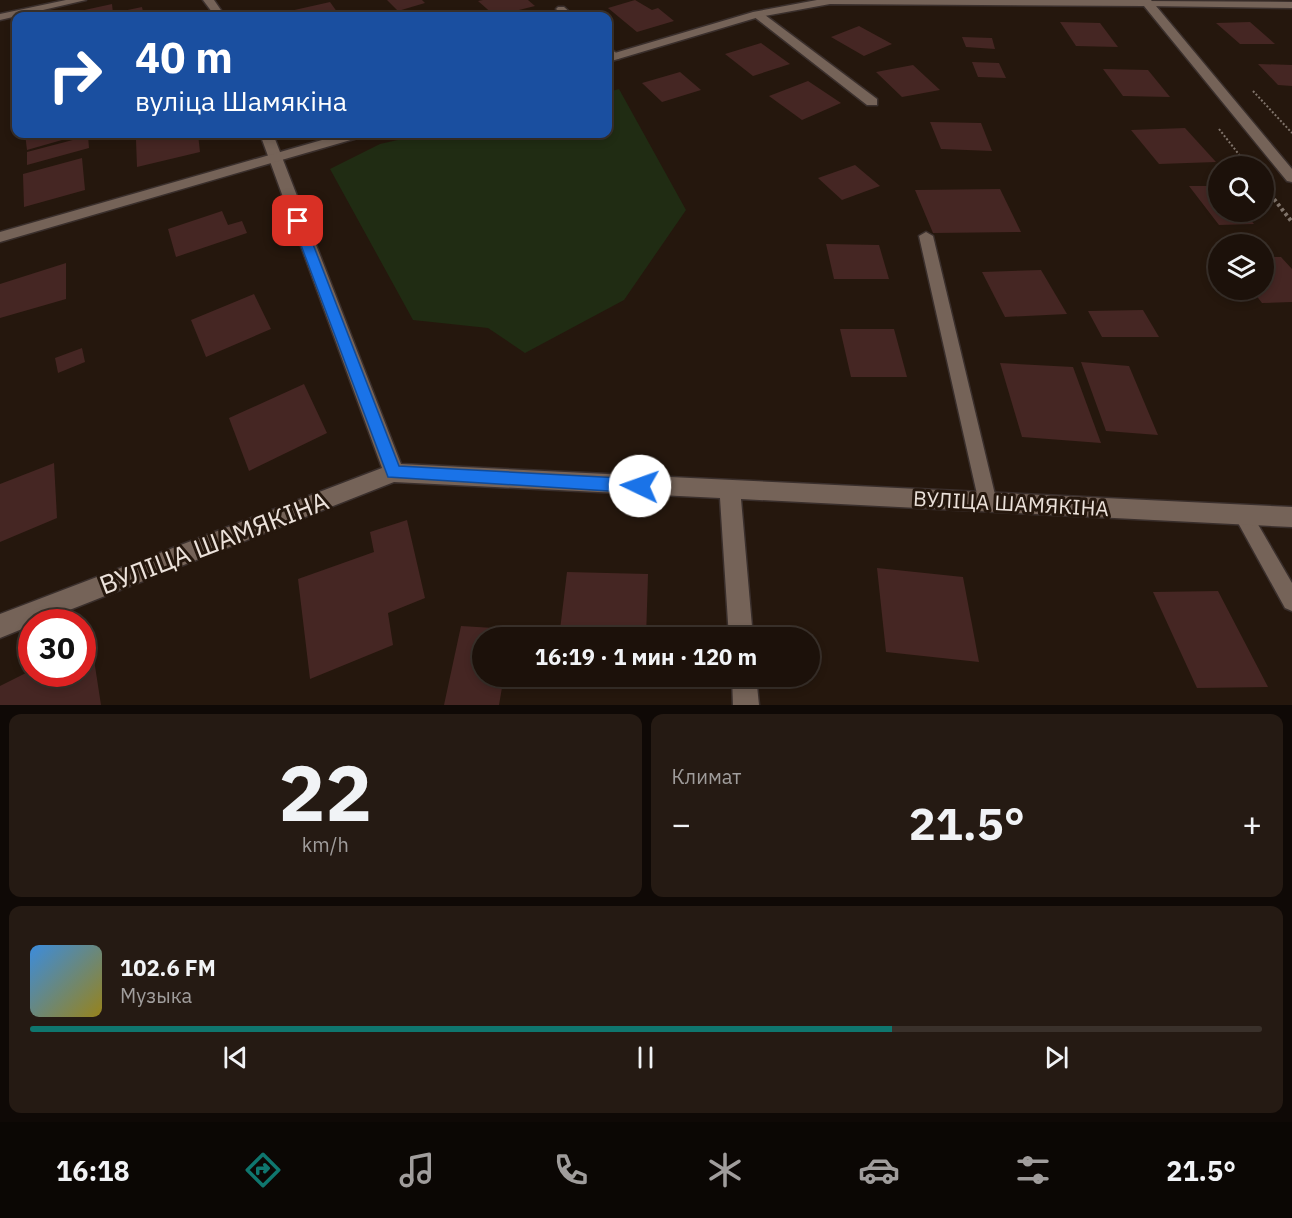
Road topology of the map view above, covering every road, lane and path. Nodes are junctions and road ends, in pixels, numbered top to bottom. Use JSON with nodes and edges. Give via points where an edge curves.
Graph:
{"nodes":[{"id":1,"x":81,"y":0,"type":"edge"},
{"id":2,"x":1146,"y":2,"type":"edge"},
{"id":3,"x":1292,"y":5,"type":"edge"},
{"id":4,"x":561,"y":9,"type":"dead end"},
{"id":5,"x":24,"y":12,"type":"edge"},
{"id":6,"x":564,"y":12,"type":"edge"},
{"id":7,"x":756,"y":14,"type":"junction"},
{"id":8,"x":612,"y":54,"type":"edge"},
{"id":9,"x":872,"y":102,"type":"dead end"},
{"id":10,"x":267,"y":138,"type":"edge"},
{"id":11,"x":342,"y":138,"type":"edge"},
{"id":12,"x":274,"y":158,"type":"junction"},
{"id":13,"x":1292,"y":178,"type":"edge"},
{"id":14,"x":1274,"y":199,"type":"edge"},
{"id":15,"x":1292,"y":222,"type":"edge"},
{"id":16,"x":926,"y":236,"type":"dead end"},
{"id":17,"x":0,"y":237,"type":"edge"},
{"id":18,"x":394,"y":473,"type":"junction"},
{"id":19,"x":730,"y":491,"type":"junction"},
{"id":20,"x":988,"y":503,"type":"junction"},
{"id":21,"x":1243,"y":515,"type":"junction"},
{"id":22,"x":1292,"y":518,"type":"edge"},
{"id":23,"x":1292,"y":601,"type":"edge"},
{"id":24,"x":0,"y":626,"type":"edge"},
{"id":25,"x":740,"y":627,"type":"edge"},
{"id":26,"x":745,"y":687,"type":"edge"},
{"id":27,"x":746,"y":705,"type":"edge"}],
"edges":[{"from":1,"to":5,"type":"street"},
{"from":2,"to":3,"type":"street"},
{"from":2,"to":7,"type":"street","via":[[830,1]]},
{"from":2,"to":13,"type":"street"},
{"from":4,"to":6,"type":"lane"},
{"from":7,"to":8,"type":"street"},
{"from":7,"to":9,"type":"street"},
{"from":10,"to":12,"type":"street"},
{"from":11,"to":12,"type":"street"},
{"from":12,"to":17,"type":"street"},
{"from":12,"to":18,"type":"street"},
{"from":14,"to":15,"type":"path"},
{"from":16,"to":20,"type":"lane"},
{"from":18,"to":19,"type":"street","name":"ВУЛІЦА ШАМЯКІНА"},
{"from":18,"to":24,"type":"street","name":"ВУЛІЦА ШАМЯКІНА"},
{"from":19,"to":20,"type":"street","name":"ВУЛІЦА ШАМЯКІНА"},
{"from":19,"to":25,"type":"street"},
{"from":20,"to":21,"type":"street","name":"ВУЛІЦА ШАМЯКІНА"},
{"from":21,"to":22,"type":"street","name":"ВУЛІЦА ШАМЯКІНА"},
{"from":21,"to":23,"type":"lane"},
{"from":26,"to":27,"type":"street"}]}
